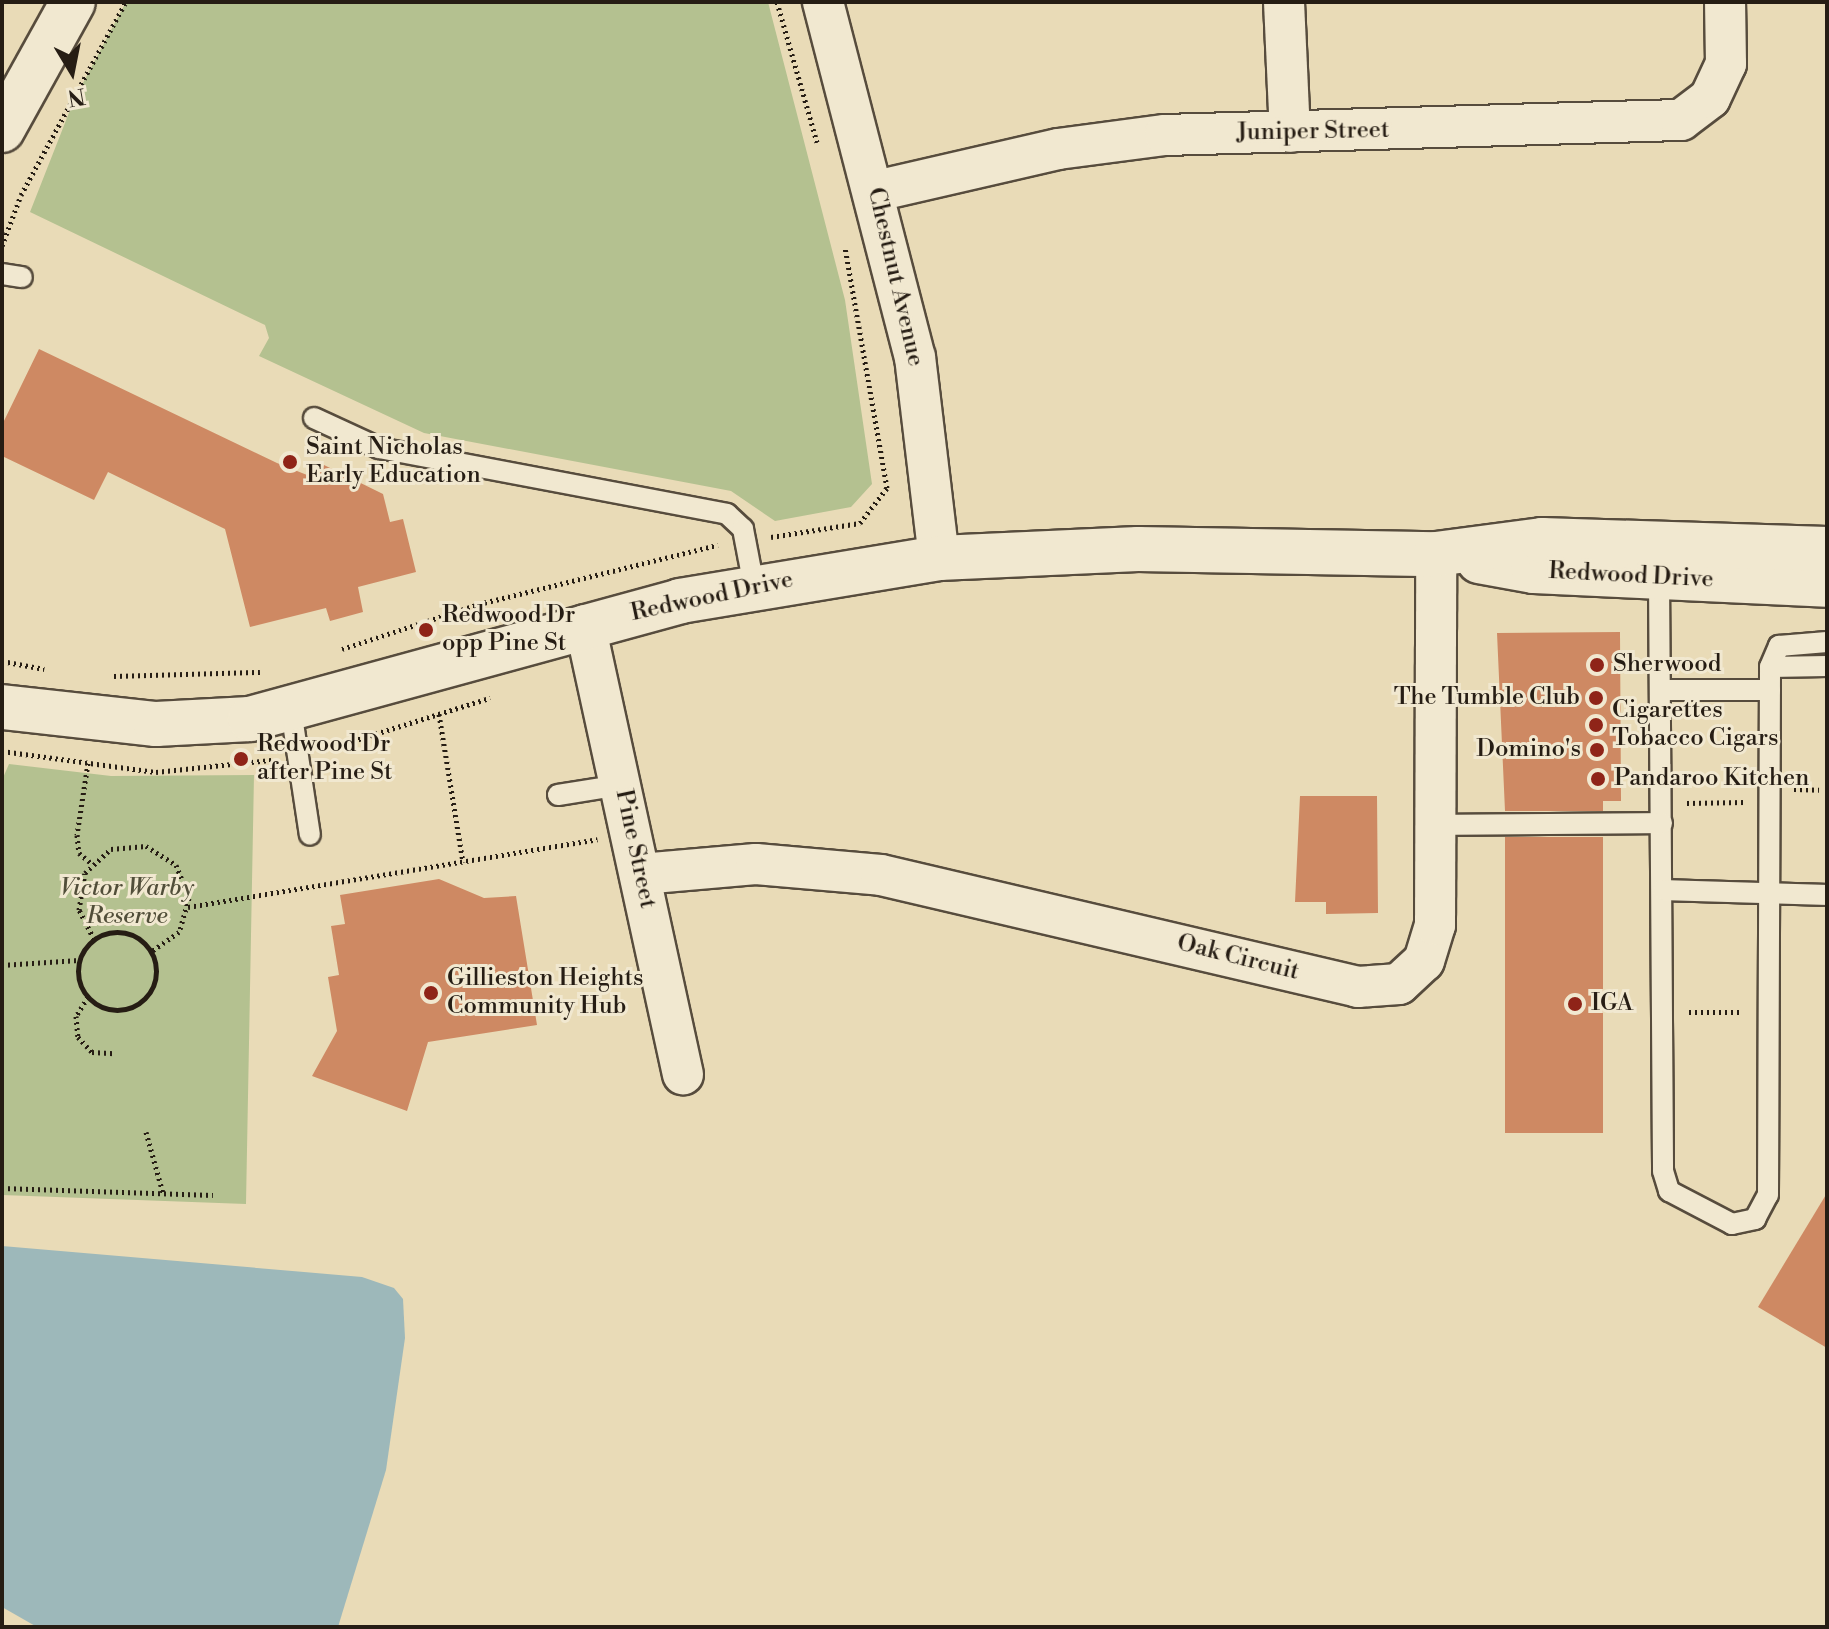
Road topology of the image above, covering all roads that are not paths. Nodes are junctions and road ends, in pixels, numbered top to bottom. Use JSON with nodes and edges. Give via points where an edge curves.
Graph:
{"nodes":[{"id":1,"x":73,"y":2,"type":"edge"},
{"id":2,"x":823,"y":2,"type":"edge"},
{"id":3,"x":1284,"y":2,"type":"edge"},
{"id":4,"x":1725,"y":2,"type":"edge"},
{"id":5,"x":2,"y":130,"type":"edge"},
{"id":6,"x":1290,"y":132,"type":"junction"},
{"id":7,"x":876,"y":191,"type":"junction"},
{"id":8,"x":314,"y":418,"type":"dead end"},
{"id":9,"x":1827,"y":549,"type":"edge"},
{"id":10,"x":1436,"y":554,"type":"junction"},
{"id":11,"x":939,"y":558,"type":"junction"},
{"id":12,"x":1659,"y":577,"type":"junction"},
{"id":13,"x":1827,"y":585,"type":"edge"},
{"id":14,"x":754,"y":586,"type":"junction"},
{"id":15,"x":585,"y":625,"type":"junction"},
{"id":16,"x":1827,"y":642,"type":"edge"},
{"id":17,"x":1827,"y":666,"type":"edge"},
{"id":18,"x":1770,"y":667,"type":"junction"},
{"id":19,"x":1660,"y":690,"type":"junction"},
{"id":20,"x":1770,"y":690,"type":"junction"},
{"id":21,"x":2,"y":707,"type":"edge"},
{"id":22,"x":291,"y":710,"type":"junction"},
{"id":23,"x":621,"y":785,"type":"junction"},
{"id":24,"x":558,"y":795,"type":"dead end"},
{"id":25,"x":1662,"y":823,"type":"junction"},
{"id":26,"x":1435,"y":825,"type":"junction"},
{"id":27,"x":310,"y":835,"type":"dead end"},
{"id":28,"x":641,"y":874,"type":"junction"},
{"id":29,"x":1663,"y":890,"type":"junction"},
{"id":30,"x":1770,"y":895,"type":"junction"},
{"id":31,"x":1827,"y":895,"type":"edge"},
{"id":32,"x":683,"y":1074,"type":"dead end"}],
"edges":[{"from":1,"to":5,"type":"street"},
{"from":2,"to":7,"type":"street","name":"Chestnut Avenue"},
{"from":3,"to":6,"type":"street"},
{"from":4,"to":6,"type":"street","name":"Juniper Street","via":[[1726,64],[1700,105],[1681,120]]},
{"from":6,"to":7,"type":"street","name":"Juniper Street","via":[[1165,135],[1058,149]]},
{"from":7,"to":11,"type":"street","name":"Chestnut Avenue","via":[[915,357]]},
{"from":8,"to":14,"type":"lane","via":[[379,448],[727,514],[745,541]]},
{"from":9,"to":10,"type":"street","name":"Redwood Drive","via":[[1542,540]]},
{"from":10,"to":11,"type":"street","name":"Redwood Drive","via":[[1138,549]]},
{"from":10,"to":12,"type":"street","name":"Redwood Drive","via":[[1534,571]]},
{"from":10,"to":26,"type":"street","name":"Oak Circuit"},
{"from":11,"to":14,"type":"street","name":"Redwood Drive"},
{"from":12,"to":13,"type":"street","name":"Redwood Drive"},
{"from":12,"to":19,"type":"lane"},
{"from":14,"to":15,"type":"street","name":"Redwood Drive"},
{"from":15,"to":22,"type":"street","name":"Redwood Drive"},
{"from":15,"to":23,"type":"street","name":"Pine Street"},
{"from":16,"to":18,"type":"lane","via":[[1779,646]]},
{"from":17,"to":18,"type":"lane"},
{"from":18,"to":20,"type":"lane"},
{"from":19,"to":20,"type":"lane"},
{"from":19,"to":25,"type":"lane"},
{"from":20,"to":30,"type":"lane"},
{"from":21,"to":22,"type":"street","name":"Redwood Drive","via":[[156,724]]},
{"from":22,"to":27,"type":"lane"},
{"from":23,"to":24,"type":"lane"},
{"from":23,"to":28,"type":"street","name":"Pine Street"},
{"from":25,"to":26,"type":"lane"},
{"from":25,"to":29,"type":"lane"},
{"from":26,"to":28,"type":"street","name":"Oak Circuit","via":[[1435,925],[1424,961],[1399,984],[1358,987],[881,875],[756,864]]},
{"from":28,"to":32,"type":"street","name":"Pine Street"},
{"from":29,"to":30,"type":"lane"},
{"from":29,"to":30,"type":"lane","via":[[1663,1171],[1669,1191],[1732,1224],[1755,1219],[1768,1195]]},
{"from":30,"to":31,"type":"lane"}]}
